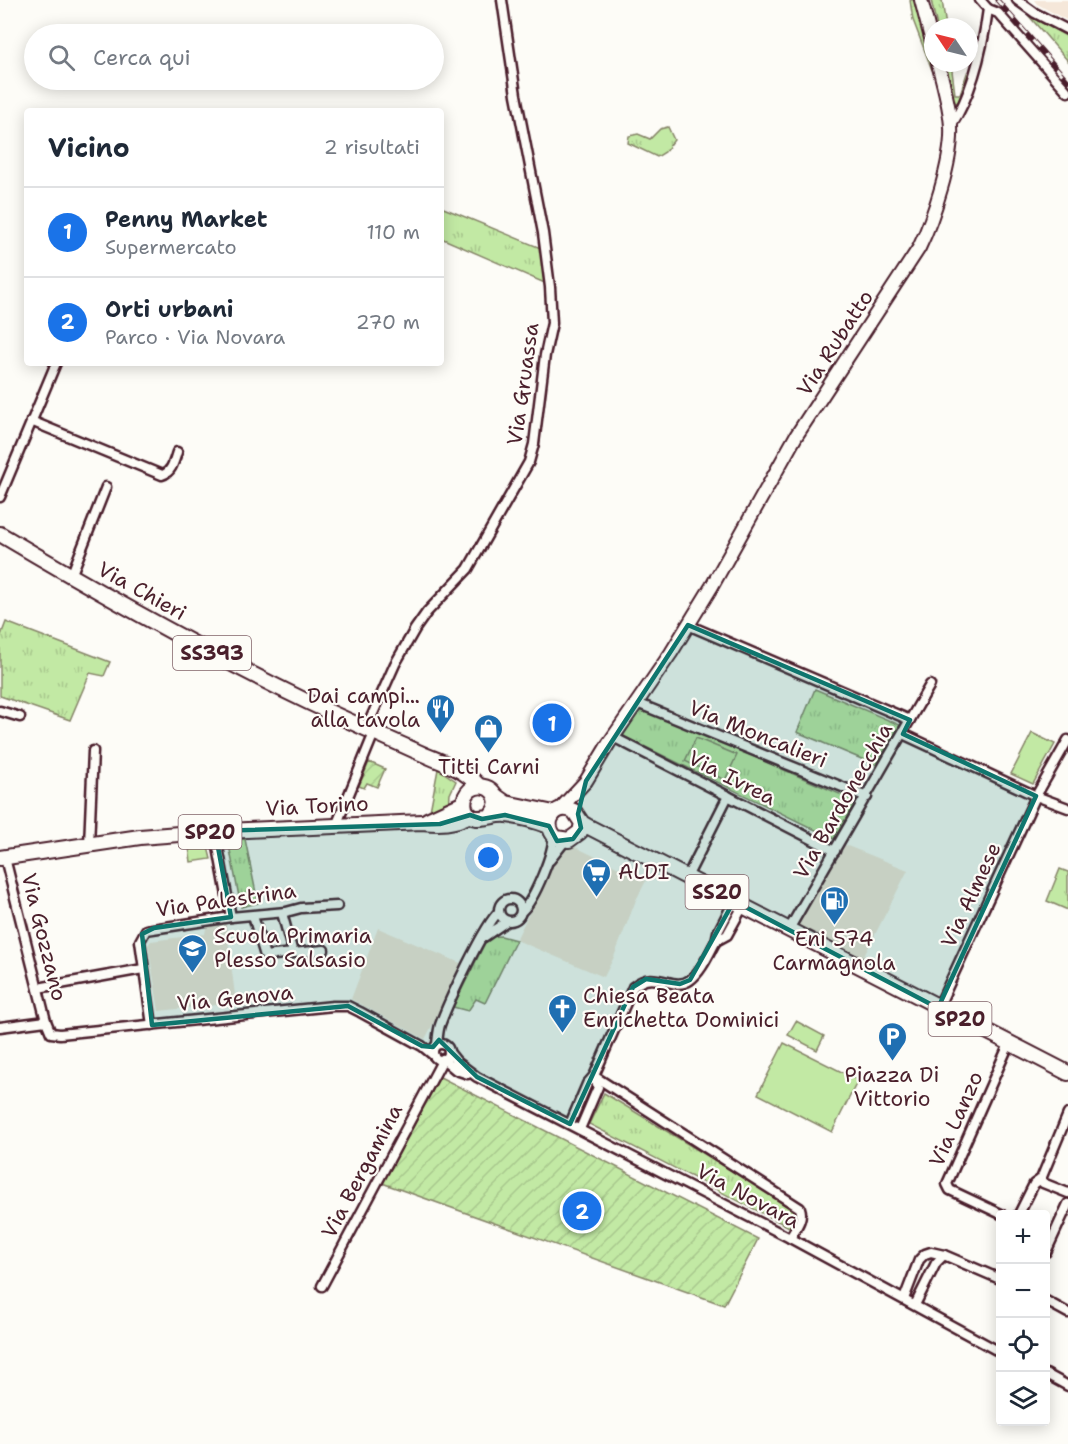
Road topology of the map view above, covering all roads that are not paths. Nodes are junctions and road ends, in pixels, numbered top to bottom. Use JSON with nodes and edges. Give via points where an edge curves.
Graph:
{"nodes":[{"id":1,"x":502,"y":0,"type":"edge"},
{"id":2,"x":921,"y":0,"type":"edge"},
{"id":3,"x":980,"y":0,"type":"edge"},
{"id":4,"x":1017,"y":0,"type":"edge"},
{"id":5,"x":988,"y":9,"type":"junction"},
{"id":6,"x":926,"y":18,"type":"edge"},
{"id":7,"x":1068,"y":30,"type":"edge"},
{"id":8,"x":940,"y":72,"type":"edge"},
{"id":9,"x":1068,"y":92,"type":"edge"},
{"id":10,"x":951,"y":127,"type":"junction"},
{"id":11,"x":55,"y":366,"type":"edge"},
{"id":12,"x":31,"y":421,"type":"junction"},
{"id":13,"x":177,"y":452,"type":"dead end"},
{"id":14,"x":106,"y":487,"type":"dead end"},
{"id":15,"x":0,"y":497,"type":"edge"},
{"id":16,"x":0,"y":534,"type":"edge"},
{"id":17,"x":71,"y":576,"type":"junction"},
{"id":18,"x":688,"y":626,"type":"junction"},
{"id":19,"x":930,"y":685,"type":"dead end"},
{"id":20,"x":637,"y":703,"type":"junction"},
{"id":21,"x":0,"y":711,"type":"edge"},
{"id":22,"x":20,"y":717,"type":"dead end"},
{"id":23,"x":910,"y":720,"type":"junction"},
{"id":24,"x":370,"y":731,"type":"junction"},
{"id":25,"x":903,"y":734,"type":"junction"},
{"id":26,"x":613,"y":737,"type":"junction"},
{"id":27,"x":1068,"y":740,"type":"edge"},
{"id":28,"x":93,"y":751,"type":"dead end"},
{"id":29,"x":430,"y":758,"type":"junction"},
{"id":30,"x":586,"y":781,"type":"junction"},
{"id":31,"x":479,"y":786,"type":"junction"},
{"id":32,"x":496,"y":796,"type":"junction"},
{"id":33,"x":728,"y":796,"type":"junction"},
{"id":34,"x":1036,"y":796,"type":"junction"},
{"id":35,"x":867,"y":797,"type":"junction"},
{"id":36,"x":467,"y":804,"type":"junction"},
{"id":37,"x":1068,"y":808,"type":"edge"},
{"id":38,"x":491,"y":815,"type":"junction"},
{"id":39,"x":580,"y":818,"type":"junction"},
{"id":40,"x":336,"y":826,"type":"junction"},
{"id":41,"x":559,"y":827,"type":"junction"},
{"id":42,"x":215,"y":831,"type":"junction"},
{"id":43,"x":89,"y":845,"type":"junction"},
{"id":44,"x":835,"y":851,"type":"junction"},
{"id":45,"x":3,"y":858,"type":"edge"},
{"id":46,"x":548,"y":863,"type":"junction"},
{"id":47,"x":686,"y":880,"type":"junction"},
{"id":48,"x":535,"y":888,"type":"junction"},
{"id":49,"x":517,"y":901,"type":"junction"},
{"id":50,"x":337,"y":906,"type":"dead end"},
{"id":51,"x":737,"y":906,"type":"junction"},
{"id":52,"x":522,"y":911,"type":"junction"},
{"id":53,"x":499,"y":912,"type":"junction"},
{"id":54,"x":282,"y":913,"type":"junction"},
{"id":55,"x":253,"y":916,"type":"junction"},
{"id":56,"x":231,"y":917,"type":"junction"},
{"id":57,"x":507,"y":921,"type":"junction"},
{"id":58,"x":787,"y":931,"type":"junction"},
{"id":59,"x":480,"y":941,"type":"junction"},
{"id":60,"x":324,"y":950,"type":"dead end"},
{"id":61,"x":293,"y":953,"type":"junction"},
{"id":62,"x":851,"y":963,"type":"joint"},
{"id":63,"x":143,"y":969,"type":"junction"},
{"id":64,"x":38,"y":988,"type":"junction"},
{"id":65,"x":939,"y":1008,"type":"junction"},
{"id":66,"x":47,"y":1023,"type":"junction"},
{"id":67,"x":152,"y":1024,"type":"junction"},
{"id":68,"x":0,"y":1027,"type":"edge"},
{"id":69,"x":1009,"y":1044,"type":"junction"},
{"id":70,"x":440,"y":1052,"type":"junction"},
{"id":71,"x":1068,"y":1073,"type":"edge"},
{"id":72,"x":594,"y":1076,"type":"junction"},
{"id":73,"x":1068,"y":1114,"type":"edge"},
{"id":74,"x":570,"y":1124,"type":"junction"},
{"id":75,"x":580,"y":1129,"type":"junction"},
{"id":76,"x":1041,"y":1179,"type":"junction"},
{"id":77,"x":1068,"y":1193,"type":"edge"},
{"id":78,"x":1068,"y":1204,"type":"edge"},
{"id":79,"x":1021,"y":1210,"type":"edge"},
{"id":80,"x":996,"y":1213,"type":"edge"},
{"id":81,"x":1050,"y":1235,"type":"edge"},
{"id":82,"x":790,"y":1238,"type":"junction"},
{"id":83,"x":944,"y":1255,"type":"junction"},
{"id":84,"x":996,"y":1277,"type":"edge"},
{"id":85,"x":322,"y":1286,"type":"dead end"},
{"id":86,"x":904,"y":1299,"type":"junction"},
{"id":87,"x":1050,"y":1303,"type":"edge"},
{"id":88,"x":915,"y":1305,"type":"junction"},
{"id":89,"x":1068,"y":1313,"type":"edge"},
{"id":90,"x":996,"y":1350,"type":"edge"},
{"id":91,"x":1050,"y":1376,"type":"edge"},
{"id":92,"x":1068,"y":1386,"type":"edge"}],
"edges":[{"from":1,"to":24,"type":"street","name":"Via Gruassa","via":[[550,287],[552,323],[534,444],[529,462],[468,569],[427,612],[396,664]]},
{"from":2,"to":6,"type":"street"},
{"from":3,"to":5,"type":"street"},
{"from":4,"to":7,"type":"street"},
{"from":5,"to":9,"type":"street","via":[[1004,20]]},
{"from":5,"to":10,"type":"street","via":[[969,89]]},
{"from":8,"to":10,"type":"street","name":"Via Rubatto"},
{"from":10,"to":18,"type":"street","name":"Via Rubatto","via":[[945,169],[919,249],[796,436]]},
{"from":11,"to":12,"type":"street"},
{"from":12,"to":13,"type":"street","via":[[162,475],[171,469]]},
{"from":12,"to":15,"type":"street"},
{"from":14,"to":17,"type":"street"},
{"from":16,"to":17,"type":"main road","name":"Via Chieri","number":"SS393"},
{"from":17,"to":24,"type":"main road","name":"Via Chieri","number":"SS393","via":[[236,666]]},
{"from":18,"to":20,"type":"street","name":"Via Rubatto"},
{"from":18,"to":23,"type":"street"},
{"from":19,"to":23,"type":"street","name":"Via Bardonecchia"},
{"from":20,"to":26,"type":"street","name":"Via Rubatto"},
{"from":20,"to":35,"type":"street","name":"Via Moncalieri"},
{"from":21,"to":22,"type":"street"},
{"from":23,"to":25,"type":"street","name":"Via Bardonecchia"},
{"from":24,"to":29,"type":"main road","name":"Via Chieri","number":"SS393"},
{"from":24,"to":40,"type":"street","name":"Via Gruassa"},
{"from":25,"to":34,"type":"street"},
{"from":25,"to":35,"type":"street","name":"Via Bardonecchia"},
{"from":26,"to":30,"type":"street","name":"Via Rubatto"},
{"from":26,"to":33,"type":"street","name":"Via Ivrea"},
{"from":27,"to":34,"type":"street","name":"Via Almese"},
{"from":28,"to":43,"type":"street"},
{"from":29,"to":31,"type":"main road","name":"Via Chieri","number":"SS393","via":[[453,765]]},
{"from":29,"to":36,"type":"main road","name":"Via Chieri","number":"SS393","via":[[452,771],[461,782]]},
{"from":30,"to":39,"type":"street"},
{"from":30,"to":41,"type":"street"},
{"from":31,"to":32,"type":"main road","via":[[489,788]]},
{"from":31,"to":36,"type":"main road","via":[[470,790]]},
{"from":32,"to":38,"type":"main road"},
{"from":32,"to":41,"type":"main road","number":"SS20"},
{"from":33,"to":44,"type":"street","name":"Via Ivrea"},
{"from":33,"to":47,"type":"street"},
{"from":34,"to":37,"type":"street"},
{"from":34,"to":65,"type":"street","name":"Via Almese"},
{"from":35,"to":44,"type":"street","name":"Via Bardonecchia"},
{"from":36,"to":38,"type":"main road","via":[[478,819]]},
{"from":36,"to":40,"type":"main road","name":"Via Torino","number":"SP20","via":[[422,822]]},
{"from":38,"to":41,"type":"main road","number":"SS20","via":[[505,814]]},
{"from":39,"to":41,"type":"main road","via":[[581,828]]},
{"from":39,"to":41,"type":"main road","number":"SS20","via":[[570,808]]},
{"from":39,"to":47,"type":"main road","number":"SS20"},
{"from":40,"to":42,"type":"main road","name":"Via Torino","number":"SP20"},
{"from":41,"to":46,"type":"street"},
{"from":41,"to":46,"type":"street"},
{"from":41,"to":47,"type":"main road","number":"SS20","via":[[602,841]]},
{"from":42,"to":43,"type":"main road","name":"Via Torino","number":"SP20"},
{"from":42,"to":56,"type":"street"},
{"from":43,"to":45,"type":"main road","name":"Via Torino","number":"SP20"},
{"from":44,"to":58,"type":"street","name":"Via Bardonecchia"},
{"from":45,"to":64,"type":"street","name":"Via Gozzano"},
{"from":46,"to":48,"type":"street"},
{"from":47,"to":51,"type":"main road","number":"SS20"},
{"from":48,"to":49,"type":"street"},
{"from":48,"to":52,"type":"street"},
{"from":49,"to":52,"type":"street"},
{"from":49,"to":53,"type":"street","via":[[502,902]]},
{"from":50,"to":54,"type":"street","name":"Via Palestrina"},
{"from":51,"to":58,"type":"main road","number":"SS20"},
{"from":51,"to":72,"type":"street","via":[[690,980],[680,984],[654,978],[633,987]]},
{"from":52,"to":57,"type":"street","via":[[516,920]]},
{"from":53,"to":57,"type":"street"},
{"from":53,"to":59,"type":"street","via":[[492,917]]},
{"from":54,"to":55,"type":"street","name":"Via Palestrina"},
{"from":54,"to":61,"type":"street"},
{"from":55,"to":56,"type":"street","name":"Via Palestrina"},
{"from":55,"to":61,"type":"street","via":[[265,956]]},
{"from":56,"to":63,"type":"street","name":"Via Palestrina","via":[[146,930],[140,941]]},
{"from":57,"to":59,"type":"street"},
{"from":58,"to":62,"type":"main road","number":"SS20"},
{"from":59,"to":70,"type":"street","via":[[442,1021]]},
{"from":60,"to":61,"type":"street"},
{"from":62,"to":65,"type":"main road","number":"SP20"},
{"from":63,"to":64,"type":"street"},
{"from":63,"to":67,"type":"street","name":"Via Palestrina"},
{"from":64,"to":66,"type":"street","name":"Via Gozzano"},
{"from":65,"to":69,"type":"main road","number":"SP20"},
{"from":66,"to":67,"type":"street","name":"Via Genova","via":[[51,1033],[60,1034]]},
{"from":66,"to":68,"type":"street"},
{"from":67,"to":70,"type":"street","name":"Via Genova","via":[[348,1006]]},
{"from":69,"to":71,"type":"main road","number":"SP20"},
{"from":69,"to":80,"type":"street","name":"Via Lanzo","via":[[947,1184],[950,1190]]},
{"from":70,"to":74,"type":"street","name":"Via Novara","via":[[456,1070]]},
{"from":70,"to":85,"type":"street","name":"Via Bergamina","via":[[435,1072]]},
{"from":72,"to":74,"type":"street"},
{"from":72,"to":75,"type":"street","via":[[598,1087]]},
{"from":72,"to":82,"type":"street","via":[[800,1208],[801,1219]]},
{"from":73,"to":76,"type":"street"},
{"from":74,"to":75,"type":"street","name":"Via Novara"},
{"from":75,"to":82,"type":"street","name":"Via Novara"},
{"from":76,"to":77,"type":"street"},
{"from":76,"to":79,"type":"street","via":[[1034,1184]]},
{"from":78,"to":81,"type":"street"},
{"from":82,"to":86,"type":"street","name":"Via Novara"},
{"from":83,"to":84,"type":"street"},
{"from":83,"to":86,"type":"street","via":[[931,1252],[919,1260]]},
{"from":83,"to":88,"type":"street"},
{"from":86,"to":88,"type":"street","name":"Via Novara"},
{"from":87,"to":89,"type":"street"},
{"from":88,"to":90,"type":"street","name":"Via Novara"},
{"from":91,"to":92,"type":"street"}]}
